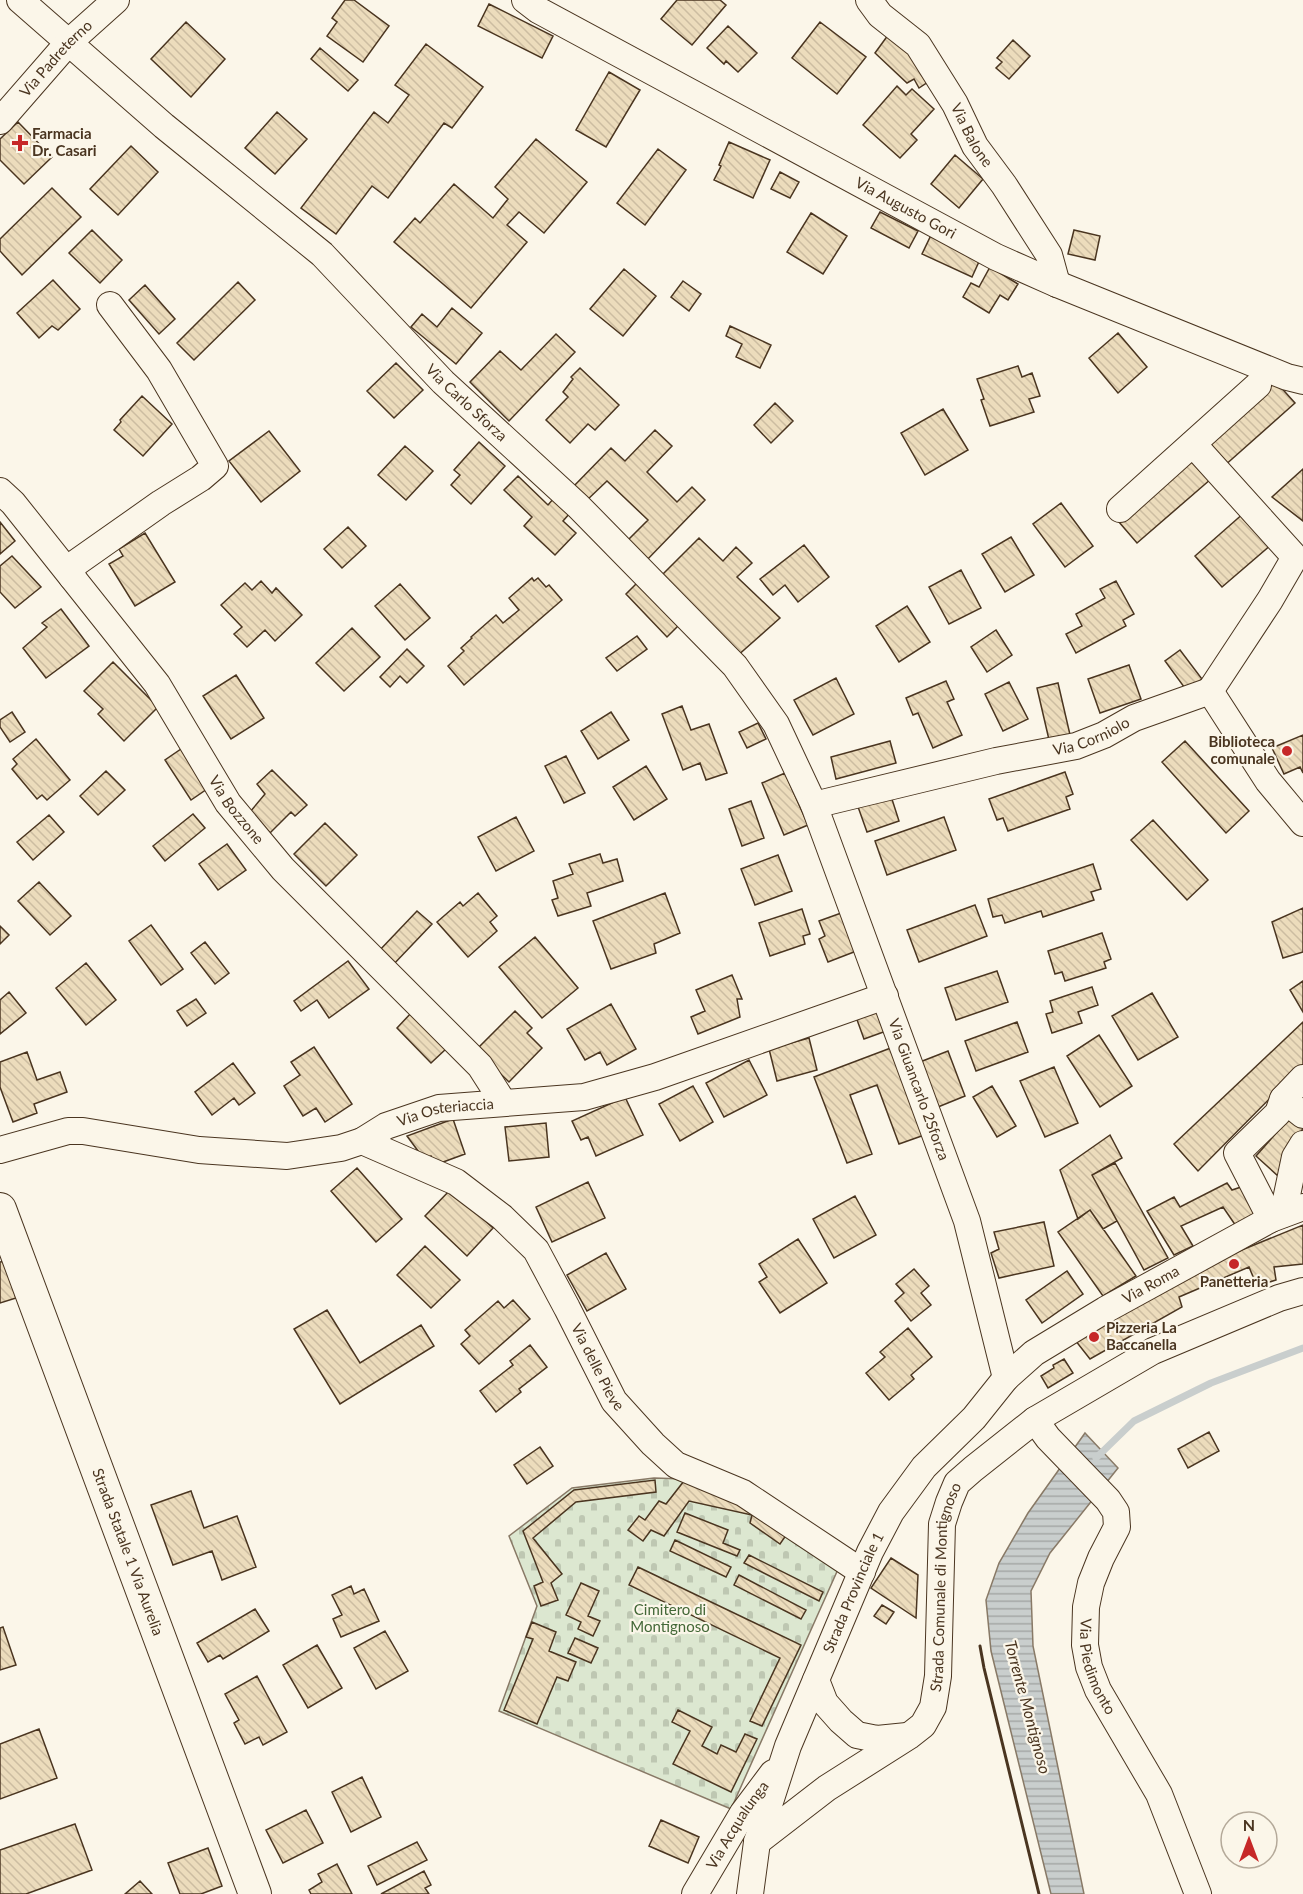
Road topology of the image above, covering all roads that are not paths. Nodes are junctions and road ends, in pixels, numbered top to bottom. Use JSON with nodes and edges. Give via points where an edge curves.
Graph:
{"nodes":[{"id":1,"x":20,"y":0,"type":"edge"},
{"id":2,"x":117,"y":0,"type":"edge"},
{"id":3,"x":525,"y":0,"type":"edge"},
{"id":4,"x":869,"y":0,"type":"edge"},
{"id":5,"x":68,"y":43,"type":"junction"},
{"id":6,"x":0,"y":121,"type":"edge"},
{"id":7,"x":1057,"y":284,"type":"junction"},
{"id":8,"x":111,"y":305,"type":"dead end"},
{"id":9,"x":1303,"y":381,"type":"edge"},
{"id":10,"x":1258,"y":385,"type":"dead end"},
{"id":11,"x":1193,"y":444,"type":"junction"},
{"id":12,"x":0,"y":491,"type":"edge"},
{"id":13,"x":1120,"y":509,"type":"dead end"},
{"id":14,"x":72,"y":577,"type":"junction"},
{"id":15,"x":1209,"y":692,"type":"junction"},
{"id":16,"x":814,"y":805,"type":"junction"},
{"id":17,"x":1303,"y":823,"type":"edge"},
{"id":18,"x":885,"y":996,"type":"junction"},
{"id":19,"x":1303,"y":1078,"type":"edge"},
{"id":20,"x":1283,"y":1099,"type":"junction"},
{"id":21,"x":503,"y":1102,"type":"junction"},
{"id":22,"x":1303,"y":1115,"type":"edge"},
{"id":23,"x":362,"y":1141,"type":"junction"},
{"id":24,"x":1303,"y":1144,"type":"edge"},
{"id":25,"x":0,"y":1150,"type":"edge"},
{"id":26,"x":0,"y":1209,"type":"edge"},
{"id":27,"x":1286,"y":1213,"type":"edge"},
{"id":28,"x":1303,"y":1291,"type":"edge"},
{"id":29,"x":1006,"y":1378,"type":"junction"},
{"id":30,"x":1042,"y":1429,"type":"junction"},
{"id":31,"x":862,"y":1572,"type":"junction"},
{"id":32,"x":816,"y":1680,"type":"junction"},
{"id":33,"x":909,"y":1736,"type":"junction"},
{"id":34,"x":783,"y":1760,"type":"junction"},
{"id":35,"x":758,"y":1842,"type":"junction"},
{"id":36,"x":255,"y":1894,"type":"edge"},
{"id":37,"x":695,"y":1894,"type":"edge"},
{"id":38,"x":750,"y":1894,"type":"edge"},
{"id":39,"x":1198,"y":1894,"type":"edge"}],
"edges":[{"from":1,"to":5,"type":"street","name":"Via Carlo Sforza"},
{"from":2,"to":5,"type":"street","name":"Via Padreterno"},
{"from":3,"to":7,"type":"street","name":"Via Augusto Gori","via":[[690,94],[975,246]]},
{"from":4,"to":7,"type":"street","name":"Via Balone","via":[[880,15],[918,45],[955,104],[975,146],[1049,255]]},
{"from":5,"to":6,"type":"street","name":"Via Padreterno"},
{"from":5,"to":16,"type":"street","name":"Via Carlo Sforza","via":[[322,254],[443,382],[578,506],[720,650],[776,724]]},
{"from":7,"to":9,"type":"street","name":"Via Augusto Gori"},
{"from":8,"to":14,"type":"street","via":[[159,370],[215,466],[73,565]]},
{"from":10,"to":11,"type":"street"},
{"from":11,"to":13,"type":"street"},
{"from":11,"to":15,"type":"street","via":[[1295,557]]},
{"from":12,"to":14,"type":"street","name":"Via Bozzone"},
{"from":14,"to":21,"type":"street","name":"Via Bozzone","via":[[157,684],[228,803],[283,869],[480,1066]]},
{"from":15,"to":16,"type":"street","name":"Via Corniolo","via":[[1134,718],[1076,746]]},
{"from":15,"to":17,"type":"street","via":[[1268,781]]},
{"from":16,"to":18,"type":"street","name":"Via Giuancarlo 2Sforza"},
{"from":18,"to":21,"type":"street","name":"Via Osteriaccia","via":[[655,1077],[584,1097]]},
{"from":18,"to":29,"type":"street","name":"Via Giuancarlo 2Sforza","via":[[967,1221]]},
{"from":19,"to":20,"type":"street"},
{"from":20,"to":22,"type":"street"},
{"from":20,"to":27,"type":"street","via":[[1278,1113],[1237,1153]]},
{"from":21,"to":23,"type":"street","name":"Via Osteriaccia","via":[[439,1108],[386,1126]]},
{"from":23,"to":25,"type":"street","name":"Via Osteriaccia","via":[[287,1156],[200,1150],[68,1131]]},
{"from":23,"to":31,"type":"street","name":"Via delle Pieve","via":[[456,1182],[502,1217],[536,1250],[614,1401],[676,1465],[743,1493]]},
{"from":24,"to":27,"type":"street","via":[[1295,1157]]},
{"from":26,"to":36,"type":"main road","name":"Strada Statale 1 Via Aurelia"},
{"from":27,"to":29,"type":"street","name":"Via Roma","via":[[1105,1310],[1034,1353]]},
{"from":28,"to":30,"type":"street","name":"Strada Comunale di Montignoso","via":[[1153,1351]]},
{"from":29,"to":31,"type":"street","name":"Strada Provinciale 1","via":[[974,1418],[924,1467],[891,1512]]},
{"from":30,"to":33,"type":"street","name":"Strada Comunale di Montignoso","via":[[973,1469],[957,1483],[942,1524],[938,1676],[933,1707],[923,1725]]},
{"from":30,"to":39,"type":"street","name":"Via Piedimonto","via":[[1116,1512],[1116,1527],[1091,1583],[1086,1607],[1089,1667],[1098,1690],[1159,1794]]},
{"from":31,"to":32,"type":"street","name":"Strada Provinciale 1"},
{"from":32,"to":33,"type":"street","via":[[825,1703],[857,1735],[877,1739]]},
{"from":32,"to":34,"type":"street","name":"Strada Provinciale 1"},
{"from":33,"to":35,"type":"street","name":"Strada Comunale di Montignoso","via":[[827,1788]]},
{"from":34,"to":35,"type":"street","name":"Strada Provinciale 1"},
{"from":34,"to":37,"type":"street","name":"Via Acqualunga","via":[[743,1813]]},
{"from":35,"to":38,"type":"street"}]}
